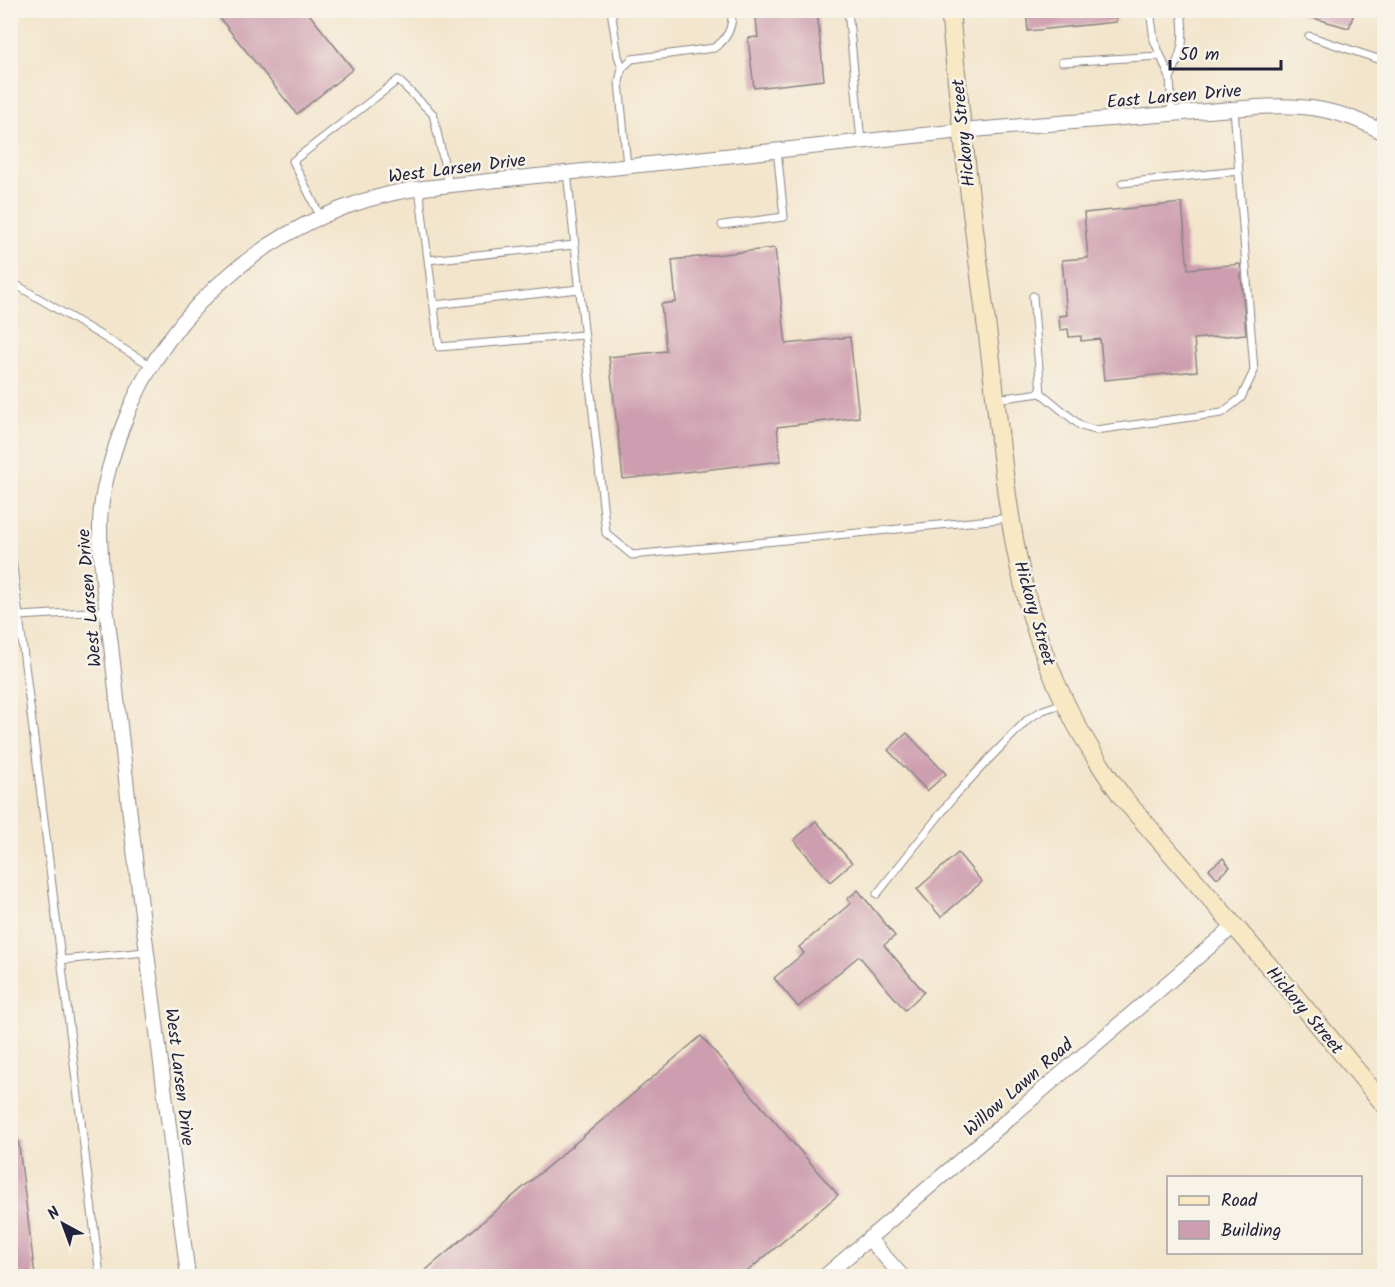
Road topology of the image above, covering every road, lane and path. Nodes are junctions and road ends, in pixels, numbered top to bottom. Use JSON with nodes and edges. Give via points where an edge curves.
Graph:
{"nodes":[{"id":1,"x":611,"y":10,"type":"edge"},
{"id":2,"x":732,"y":10,"type":"edge"},
{"id":3,"x":848,"y":10,"type":"edge"},
{"id":4,"x":950,"y":10,"type":"edge"},
{"id":5,"x":1150,"y":10,"type":"edge"},
{"id":6,"x":1181,"y":10,"type":"edge"},
{"id":7,"x":1309,"y":36,"type":"dead end"},
{"id":8,"x":1159,"y":56,"type":"junction"},
{"id":9,"x":1384,"y":61,"type":"edge"},
{"id":10,"x":1062,"y":62,"type":"dead end"},
{"id":11,"x":622,"y":68,"type":"junction"},
{"id":12,"x":1170,"y":78,"type":"junction"},
{"id":13,"x":1234,"y":109,"type":"junction"},
{"id":14,"x":1384,"y":112,"type":"edge"},
{"id":15,"x":1172,"y":114,"type":"junction"},
{"id":16,"x":961,"y":131,"type":"junction"},
{"id":17,"x":1381,"y":131,"type":"edge"},
{"id":18,"x":861,"y":141,"type":"junction"},
{"id":19,"x":777,"y":150,"type":"junction"},
{"id":20,"x":627,"y":166,"type":"junction"},
{"id":21,"x":1239,"y":171,"type":"junction"},
{"id":22,"x":567,"y":172,"type":"junction"},
{"id":23,"x":1122,"y":183,"type":"dead end"},
{"id":24,"x":449,"y":185,"type":"junction"},
{"id":25,"x":419,"y":188,"type":"junction"},
{"id":26,"x":320,"y":216,"type":"junction"},
{"id":27,"x":722,"y":225,"type":"dead end"},
{"id":28,"x":574,"y":245,"type":"junction"},
{"id":29,"x":428,"y":260,"type":"junction"},
{"id":30,"x":10,"y":281,"type":"edge"},
{"id":31,"x":579,"y":289,"type":"junction"},
{"id":32,"x":1033,"y":296,"type":"dead end"},
{"id":33,"x":434,"y":305,"type":"junction"},
{"id":34,"x":583,"y":335,"type":"junction"},
{"id":35,"x":152,"y":366,"type":"junction"},
{"id":36,"x":1041,"y":393,"type":"junction"},
{"id":37,"x":996,"y":399,"type":"junction"},
{"id":38,"x":1011,"y":518,"type":"junction"},
{"id":39,"x":10,"y":543,"type":"edge"},
{"id":40,"x":106,"y":611,"type":"junction"},
{"id":41,"x":20,"y":616,"type":"junction"},
{"id":42,"x":1065,"y":702,"type":"junction"},
{"id":43,"x":877,"y":894,"type":"dead end"},
{"id":44,"x":1234,"y":926,"type":"junction"},
{"id":45,"x":146,"y":952,"type":"junction"},
{"id":46,"x":62,"y":960,"type":"junction"},
{"id":47,"x":1384,"y":1104,"type":"edge"},
{"id":48,"x":868,"y":1239,"type":"junction"},
{"id":49,"x":100,"y":1276,"type":"edge"},
{"id":50,"x":188,"y":1276,"type":"edge"},
{"id":51,"x":825,"y":1276,"type":"edge"},
{"id":52,"x":902,"y":1276,"type":"edge"}],
"edges":[{"from":1,"to":11,"type":"lane"},
{"from":2,"to":11,"type":"lane","via":[[729,33],[714,48],[632,59]]},
{"from":3,"to":18,"type":"lane"},
{"from":4,"to":16,"type":"street","name":"Hickory Street"},
{"from":5,"to":8,"type":"lane"},
{"from":6,"to":12,"type":"lane","via":[[1184,38]]},
{"from":7,"to":9,"type":"lane"},
{"from":8,"to":10,"type":"lane"},
{"from":8,"to":12,"type":"lane"},
{"from":11,"to":20,"type":"lane","via":[[619,82]]},
{"from":12,"to":15,"type":"lane"},
{"from":13,"to":15,"type":"street","name":"East Larsen Drive"},
{"from":13,"to":17,"type":"street","name":"East Larsen Drive","via":[[1311,107],[1335,111]]},
{"from":13,"to":21,"type":"lane"},
{"from":14,"to":17,"type":"lane"},
{"from":15,"to":16,"type":"street","name":"East Larsen Drive"},
{"from":16,"to":18,"type":"street","name":"West Larsen Drive"},
{"from":16,"to":37,"type":"street","name":"Hickory Street"},
{"from":18,"to":19,"type":"street","name":"West Larsen Drive"},
{"from":19,"to":20,"type":"street","name":"West Larsen Drive"},
{"from":19,"to":27,"type":"lane","via":[[784,217]]},
{"from":20,"to":22,"type":"street","name":"West Larsen Drive"},
{"from":21,"to":23,"type":"lane"},
{"from":21,"to":36,"type":"lane","via":[[1254,371],[1241,398],[1222,414],[1095,430],[1081,426]]},
{"from":22,"to":24,"type":"street","name":"West Larsen Drive"},
{"from":22,"to":28,"type":"lane"},
{"from":24,"to":25,"type":"street","name":"West Larsen Drive"},
{"from":24,"to":26,"type":"lane","via":[[433,114],[398,80],[293,161]]},
{"from":25,"to":26,"type":"street","name":"West Larsen Drive"},
{"from":25,"to":29,"type":"lane"},
{"from":26,"to":35,"type":"street","name":"West Larsen Drive","via":[[267,246],[226,277],[190,313]]},
{"from":28,"to":29,"type":"lane"},
{"from":28,"to":31,"type":"lane"},
{"from":29,"to":33,"type":"lane"},
{"from":30,"to":35,"type":"lane"},
{"from":31,"to":33,"type":"lane"},
{"from":31,"to":34,"type":"lane"},
{"from":32,"to":36,"type":"lane"},
{"from":33,"to":34,"type":"lane","via":[[439,347]]},
{"from":34,"to":38,"type":"lane","via":[[606,533],[632,555]]},
{"from":35,"to":40,"type":"street","name":"West Larsen Drive","via":[[126,416],[104,492],[100,526]]},
{"from":36,"to":37,"type":"lane"},
{"from":37,"to":38,"type":"street","name":"Hickory Street"},
{"from":38,"to":42,"type":"street","name":"Hickory Street","via":[[1032,616]]},
{"from":39,"to":41,"type":"lane"},
{"from":40,"to":41,"type":"lane"},
{"from":40,"to":45,"type":"street","name":"West Larsen Drive"},
{"from":41,"to":46,"type":"lane"},
{"from":42,"to":43,"type":"lane","via":[[1028,719],[953,798]]},
{"from":42,"to":44,"type":"street","name":"Hickory Street","via":[[1124,799]]},
{"from":44,"to":47,"type":"street","name":"Hickory Street"},
{"from":44,"to":48,"type":"street","name":"Willow Lawn Road"},
{"from":45,"to":46,"type":"lane"},
{"from":45,"to":50,"type":"street","name":"West Larsen Drive"},
{"from":46,"to":49,"type":"lane"},
{"from":48,"to":51,"type":"street","name":"Willow Lawn Road"},
{"from":48,"to":52,"type":"street"}]}
